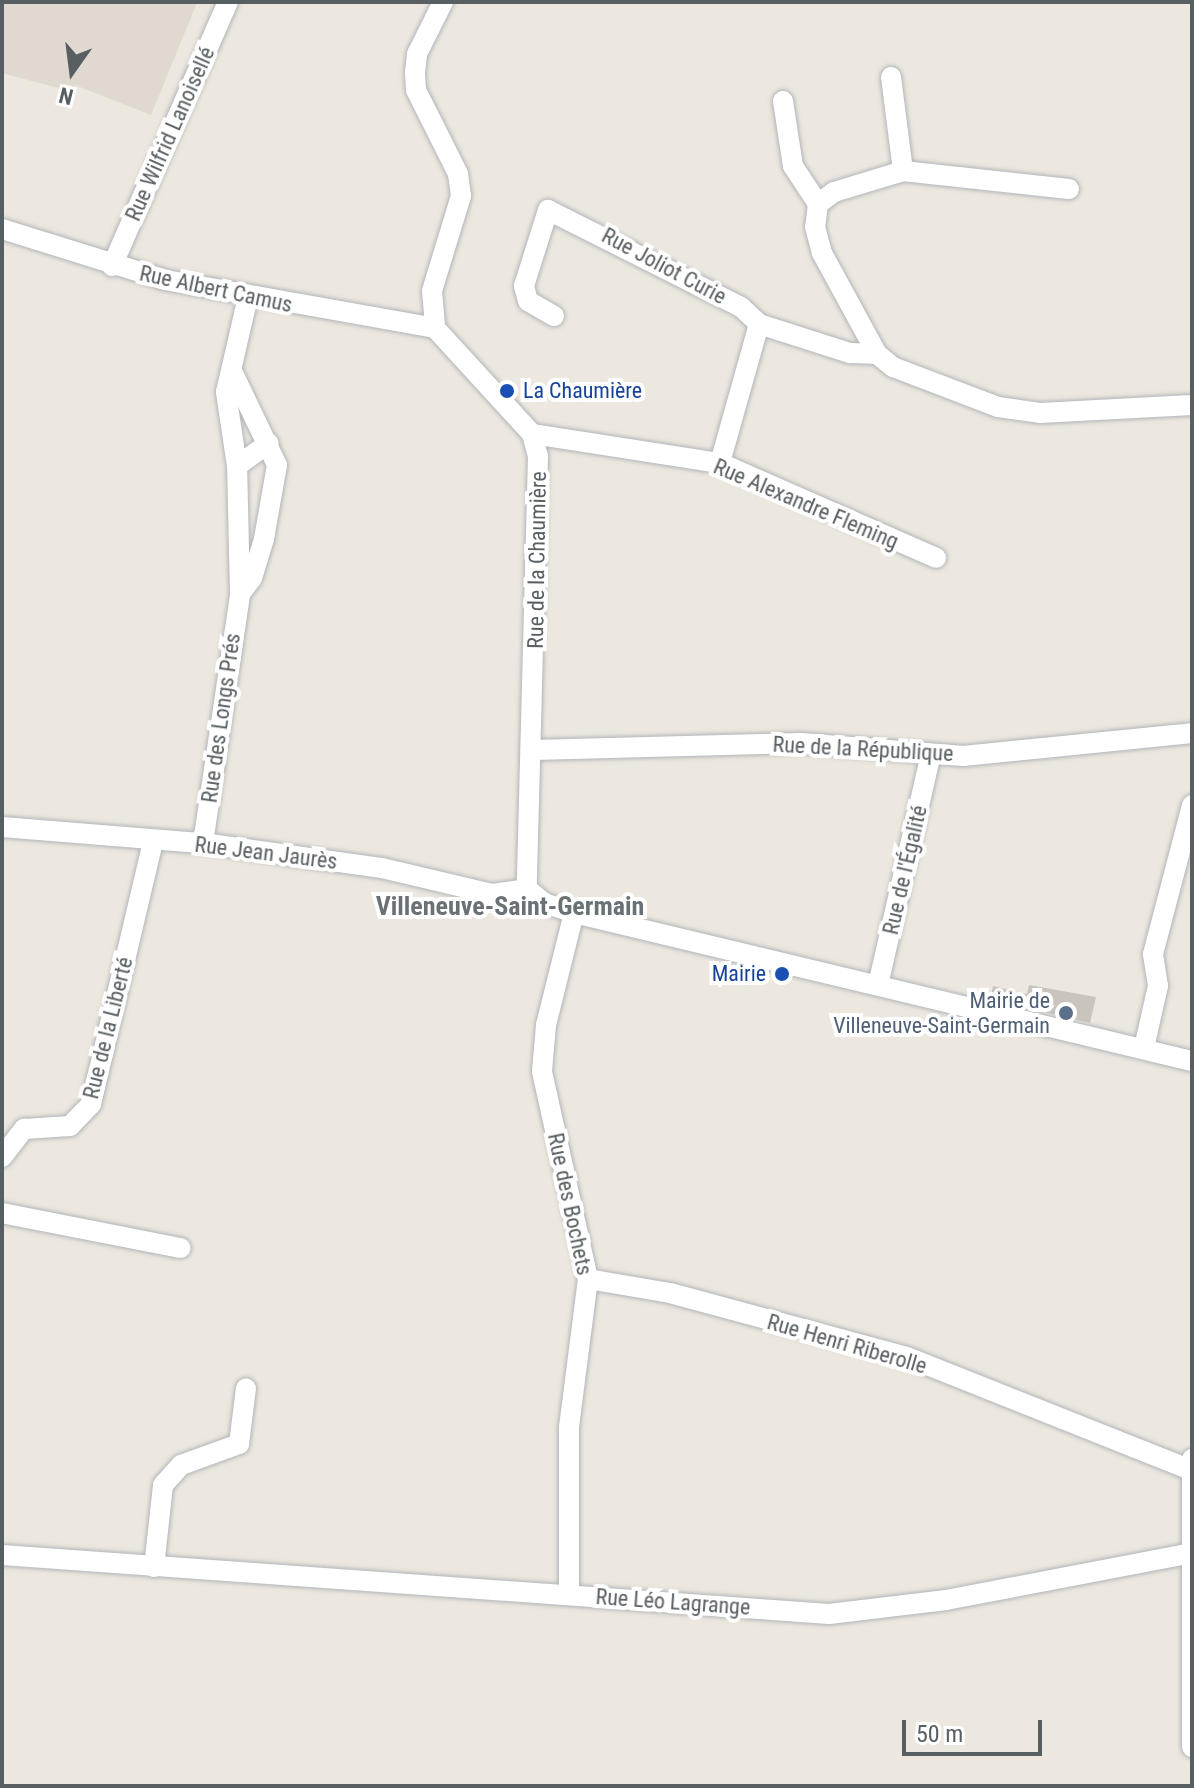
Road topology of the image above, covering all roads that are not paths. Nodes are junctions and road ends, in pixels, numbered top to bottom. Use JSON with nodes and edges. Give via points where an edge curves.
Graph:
{"nodes":[{"id":1,"x":228,"y":2,"type":"edge"},
{"id":2,"x":443,"y":2,"type":"edge"},
{"id":3,"x":891,"y":77,"type":"dead end"},
{"id":4,"x":783,"y":101,"type":"dead end"},
{"id":5,"x":903,"y":171,"type":"junction"},
{"id":6,"x":1069,"y":189,"type":"dead end"},
{"id":7,"x":818,"y":204,"type":"junction"},
{"id":8,"x":2,"y":229,"type":"edge"},
{"id":9,"x":112,"y":266,"type":"junction"},
{"id":10,"x":248,"y":297,"type":"junction"},
{"id":11,"x":554,"y":316,"type":"dead end"},
{"id":12,"x":759,"y":324,"type":"junction"},
{"id":13,"x":435,"y":328,"type":"junction"},
{"id":14,"x":877,"y":354,"type":"junction"},
{"id":15,"x":232,"y":371,"type":"junction"},
{"id":16,"x":1192,"y":405,"type":"edge"},
{"id":17,"x":532,"y":434,"type":"junction"},
{"id":18,"x":269,"y":443,"type":"junction"},
{"id":19,"x":720,"y":463,"type":"junction"},
{"id":20,"x":237,"y":466,"type":"junction"},
{"id":21,"x":936,"y":558,"type":"dead end"},
{"id":22,"x":240,"y":594,"type":"junction"},
{"id":23,"x":1192,"y":733,"type":"edge"},
{"id":24,"x":533,"y":750,"type":"junction"},
{"id":25,"x":931,"y":754,"type":"junction"},
{"id":26,"x":1192,"y":805,"type":"edge"},
{"id":27,"x":2,"y":827,"type":"edge"},
{"id":28,"x":153,"y":841,"type":"junction"},
{"id":29,"x":203,"y":843,"type":"junction"},
{"id":30,"x":527,"y":889,"type":"junction"},
{"id":31,"x":574,"y":913,"type":"junction"},
{"id":32,"x":878,"y":985,"type":"junction"},
{"id":33,"x":1144,"y":1048,"type":"junction"},
{"id":34,"x":1192,"y":1061,"type":"edge"},
{"id":35,"x":2,"y":1157,"type":"edge"},
{"id":36,"x":2,"y":1213,"type":"edge"},
{"id":37,"x":181,"y":1248,"type":"dead end"},
{"id":38,"x":588,"y":1279,"type":"junction"},
{"id":39,"x":246,"y":1388,"type":"dead end"},
{"id":40,"x":1190,"y":1464,"type":"edge"},
{"id":41,"x":1188,"y":1554,"type":"junction"},
{"id":42,"x":2,"y":1555,"type":"edge"},
{"id":43,"x":154,"y":1567,"type":"junction"},
{"id":44,"x":569,"y":1594,"type":"junction"},
{"id":45,"x":1192,"y":1747,"type":"edge"}],
"edges":[{"from":1,"to":9,"type":"street","name":"Rue Wilfrid Lanoisellé"},
{"from":2,"to":13,"type":"street","via":[[417,54],[415,72],[416,90],[458,174],[461,196],[432,291]]},
{"from":3,"to":5,"type":"street"},
{"from":4,"to":7,"type":"street","via":[[793,166]]},
{"from":5,"to":6,"type":"street"},
{"from":5,"to":7,"type":"street","via":[[834,192]]},
{"from":7,"to":14,"type":"street","via":[[815,227],[822,253]]},
{"from":8,"to":9,"type":"street","name":"Rue Albert Camus"},
{"from":9,"to":10,"type":"street","name":"Rue Albert Camus"},
{"from":10,"to":13,"type":"street","name":"Rue Albert Camus"},
{"from":10,"to":15,"type":"street","name":"Rue des Longs Prés"},
{"from":11,"to":12,"type":"street","name":"Rue Joliot Curie","via":[[528,301],[524,286],[548,210],[741,307]]},
{"from":12,"to":14,"type":"street","via":[[850,353]]},
{"from":12,"to":19,"type":"street"},
{"from":13,"to":17,"type":"street"},
{"from":14,"to":16,"type":"street","via":[[893,367],[998,407],[1040,413]]},
{"from":15,"to":18,"type":"street","name":"Rue des Longs Prés"},
{"from":15,"to":20,"type":"street","name":"Rue des Longs Prés","via":[[226,392]]},
{"from":17,"to":19,"type":"street","name":"Rue Alexandre Fleming"},
{"from":17,"to":24,"type":"street","name":"Rue de la Chaumière","via":[[540,510]]},
{"from":18,"to":20,"type":"street"},
{"from":18,"to":22,"type":"street","name":"Rue des Longs Prés","via":[[277,465],[264,539],[252,578]]},
{"from":19,"to":21,"type":"street","name":"Rue Alexandre Fleming"},
{"from":20,"to":22,"type":"street","name":"Rue des Longs Prés"},
{"from":22,"to":29,"type":"street","name":"Rue des Longs Prés"},
{"from":23,"to":25,"type":"street","name":"Rue de la République"},
{"from":24,"to":25,"type":"street","name":"Rue de la République","via":[[801,743]]},
{"from":24,"to":30,"type":"street","name":"Rue de la Chaumière"},
{"from":25,"to":32,"type":"street","name":"Rue de l'Égalité"},
{"from":26,"to":33,"type":"street","via":[[1153,954],[1158,986]]},
{"from":27,"to":28,"type":"street","name":"Rue Jean Jaurès"},
{"from":28,"to":29,"type":"street","name":"Rue Jean Jaurès"},
{"from":28,"to":35,"type":"street","name":"Rue de la Liberté","via":[[91,1104],[70,1126],[24,1129]]},
{"from":29,"to":30,"type":"street","name":"Rue Jean Jaurès","via":[[382,868],[492,894]]},
{"from":30,"to":31,"type":"street","via":[[544,903]]},
{"from":31,"to":32,"type":"street"},
{"from":31,"to":38,"type":"street","name":"Rue des Bochets","via":[[542,1071]]},
{"from":32,"to":33,"type":"street"},
{"from":33,"to":34,"type":"street"},
{"from":36,"to":37,"type":"street"},
{"from":38,"to":40,"type":"street","name":"Rue Henri Riberolle","via":[[670,1293],[907,1357]]},
{"from":38,"to":44,"type":"street","name":"Rue des Bochets","via":[[569,1427]]},
{"from":39,"to":43,"type":"street","via":[[239,1444],[181,1465],[163,1485]]},
{"from":40,"to":41,"type":"street"},
{"from":41,"to":44,"type":"street","name":"Rue Léo Lagrange","via":[[946,1600],[829,1614]]},
{"from":41,"to":45,"type":"street"},
{"from":42,"to":43,"type":"street","name":"Rue Léo Lagrange"},
{"from":43,"to":44,"type":"street","name":"Rue Léo Lagrange"}]}
